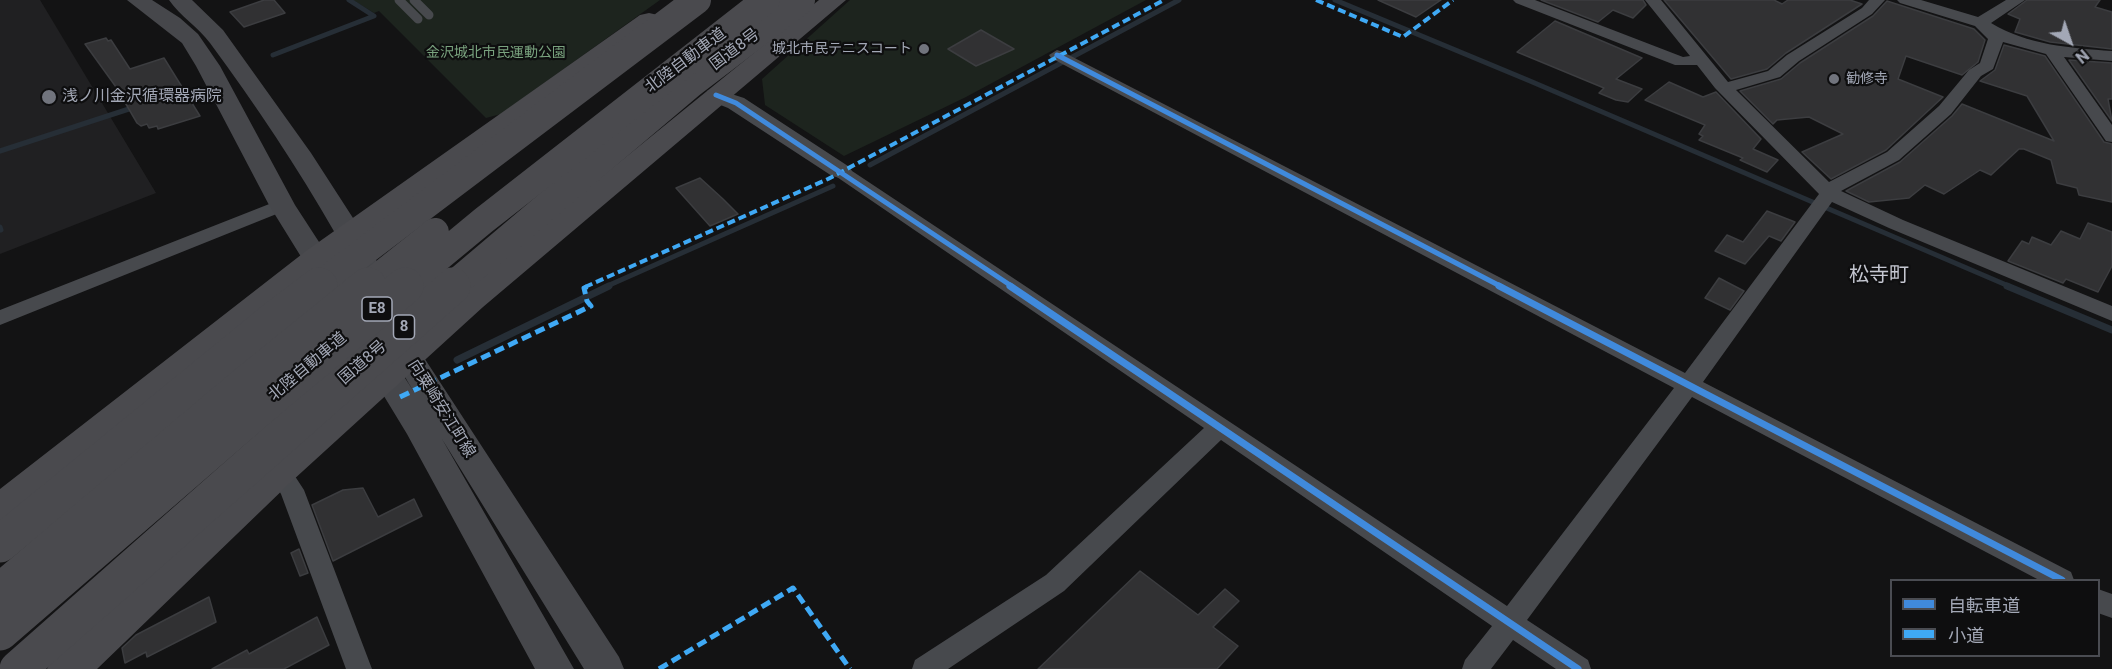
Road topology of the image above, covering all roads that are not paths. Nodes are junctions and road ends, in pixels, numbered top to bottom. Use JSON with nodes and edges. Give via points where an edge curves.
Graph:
{"nodes":[{"id":1,"x":138,"y":0,"type":"edge"},
{"id":2,"x":180,"y":0,"type":"edge"},
{"id":3,"x":399,"y":0,"type":"edge"},
{"id":4,"x":414,"y":0,"type":"edge"},
{"id":5,"x":675,"y":0,"type":"edge"},
{"id":6,"x":697,"y":0,"type":"edge"},
{"id":7,"x":736,"y":0,"type":"edge"},
{"id":8,"x":766,"y":0,"type":"edge"},
{"id":9,"x":801,"y":0,"type":"edge"},
{"id":10,"x":834,"y":0,"type":"edge"},
{"id":11,"x":1521,"y":0,"type":"edge"},
{"id":12,"x":1653,"y":0,"type":"edge"},
{"id":13,"x":1877,"y":0,"type":"edge"},
{"id":14,"x":1905,"y":0,"type":"edge"},
{"id":15,"x":2017,"y":0,"type":"edge"},
{"id":16,"x":429,"y":15,"type":"dead end"},
{"id":17,"x":418,"y":19,"type":"dead end"},
{"id":18,"x":1980,"y":23,"type":"junction"},
{"id":19,"x":2052,"y":51,"type":"junction"},
{"id":20,"x":2112,"y":56,"type":"edge"},
{"id":21,"x":1064,"y":59,"type":"dead end"},
{"id":22,"x":1702,"y":60,"type":"junction"},
{"id":23,"x":1725,"y":88,"type":"junction"},
{"id":24,"x":716,"y":95,"type":"junction"},
{"id":25,"x":2112,"y":137,"type":"edge"},
{"id":26,"x":840,"y":171,"type":"joint"},
{"id":27,"x":1824,"y":201,"type":"junction"},
{"id":28,"x":282,"y":205,"type":"junction"},
{"id":29,"x":350,"y":235,"type":"junction"},
{"id":30,"x":316,"y":258,"type":"junction"},
{"id":31,"x":2112,"y":314,"type":"edge"},
{"id":32,"x":0,"y":318,"type":"edge"},
{"id":33,"x":397,"y":367,"type":"junction"},
{"id":34,"x":1688,"y":386,"type":"junction"},
{"id":35,"x":1220,"y":427,"type":"junction"},
{"id":36,"x":279,"y":471,"type":"junction"},
{"id":37,"x":0,"y":512,"type":"edge"},
{"id":38,"x":0,"y":544,"type":"edge"},
{"id":39,"x":2060,"y":579,"type":"edge"},
{"id":40,"x":0,"y":592,"type":"edge"},
{"id":41,"x":1510,"y":623,"type":"junction"},
{"id":42,"x":0,"y":632,"type":"edge"},
{"id":43,"x":18,"y":669,"type":"edge"},
{"id":44,"x":68,"y":669,"type":"edge"},
{"id":45,"x":359,"y":669,"type":"edge"},
{"id":46,"x":555,"y":669,"type":"edge"},
{"id":47,"x":604,"y":669,"type":"edge"},
{"id":48,"x":925,"y":669,"type":"edge"},
{"id":49,"x":1475,"y":669,"type":"edge"},
{"id":50,"x":1578,"y":669,"type":"edge"}],
"edges":[{"from":1,"to":28,"type":"main road","name":"向粟崎安江町線","via":[[190,39]]},
{"from":2,"to":29,"type":"main road","name":"向粟崎安江町線","via":[[230,55]]},
{"from":3,"to":17,"type":"lane"},
{"from":4,"to":16,"type":"lane"},
{"from":5,"to":29,"type":"highway"},
{"from":6,"to":38,"type":"highway","bridge":true,"via":[[273,321]]},
{"from":7,"to":40,"type":"highway","name":"北陸自動車道","number":"E8","bridge":true,"via":[[442,226]]},
{"from":8,"to":42,"type":"highway","name":"北陸自動車道","number":"E8","bridge":true,"via":[[484,220]]},
{"from":9,"to":43,"type":"highway","name":"国道8号","number":"8","bridge":true,"via":[[692,83],[418,315]]},
{"from":10,"to":24,"type":"highway"},
{"from":11,"to":22,"type":"street","via":[[1681,62]]},
{"from":12,"to":22,"type":"street"},
{"from":13,"to":23,"type":"street","via":[[1867,11],[1774,74]]},
{"from":14,"to":18,"type":"street"},
{"from":15,"to":18,"type":"street"},
{"from":18,"to":19,"type":"street","via":[[2003,37]]},
{"from":18,"to":27,"type":"street","via":[[1996,38],[1987,66],[1975,73],[1945,110],[1893,156],[1836,186]]},
{"from":19,"to":20,"type":"street"},
{"from":19,"to":25,"type":"street"},
{"from":21,"to":34,"type":"street"},
{"from":22,"to":23,"type":"street"},
{"from":23,"to":27,"type":"street"},
{"from":24,"to":26,"type":"street","via":[[736,103]]},
{"from":24,"to":33,"type":"highway","via":[[472,299]]},
{"from":26,"to":35,"type":"street"},
{"from":27,"to":31,"type":"street","via":[[1896,224]]},
{"from":27,"to":34,"type":"street"},
{"from":28,"to":30,"type":"main road","name":"向粟崎安江町線"},
{"from":28,"to":32,"type":"street"},
{"from":29,"to":30,"type":"highway"},
{"from":29,"to":33,"type":"main road","name":"向粟崎安江町線"},
{"from":30,"to":33,"type":"main road","name":"向粟崎安江町線"},
{"from":30,"to":37,"type":"highway"},
{"from":33,"to":36,"type":"highway"},
{"from":33,"to":46,"type":"main road","name":"向粟崎安江町線","via":[[418,425]]},
{"from":33,"to":47,"type":"main road","name":"向粟崎安江町線"},
{"from":34,"to":39,"type":"street"},
{"from":34,"to":41,"type":"street"},
{"from":35,"to":41,"type":"street"},
{"from":35,"to":48,"type":"street","via":[[1055,583]]},
{"from":36,"to":44,"type":"highway"},
{"from":36,"to":45,"type":"street","via":[[292,490]]},
{"from":41,"to":49,"type":"street"},
{"from":41,"to":50,"type":"street"}]}
